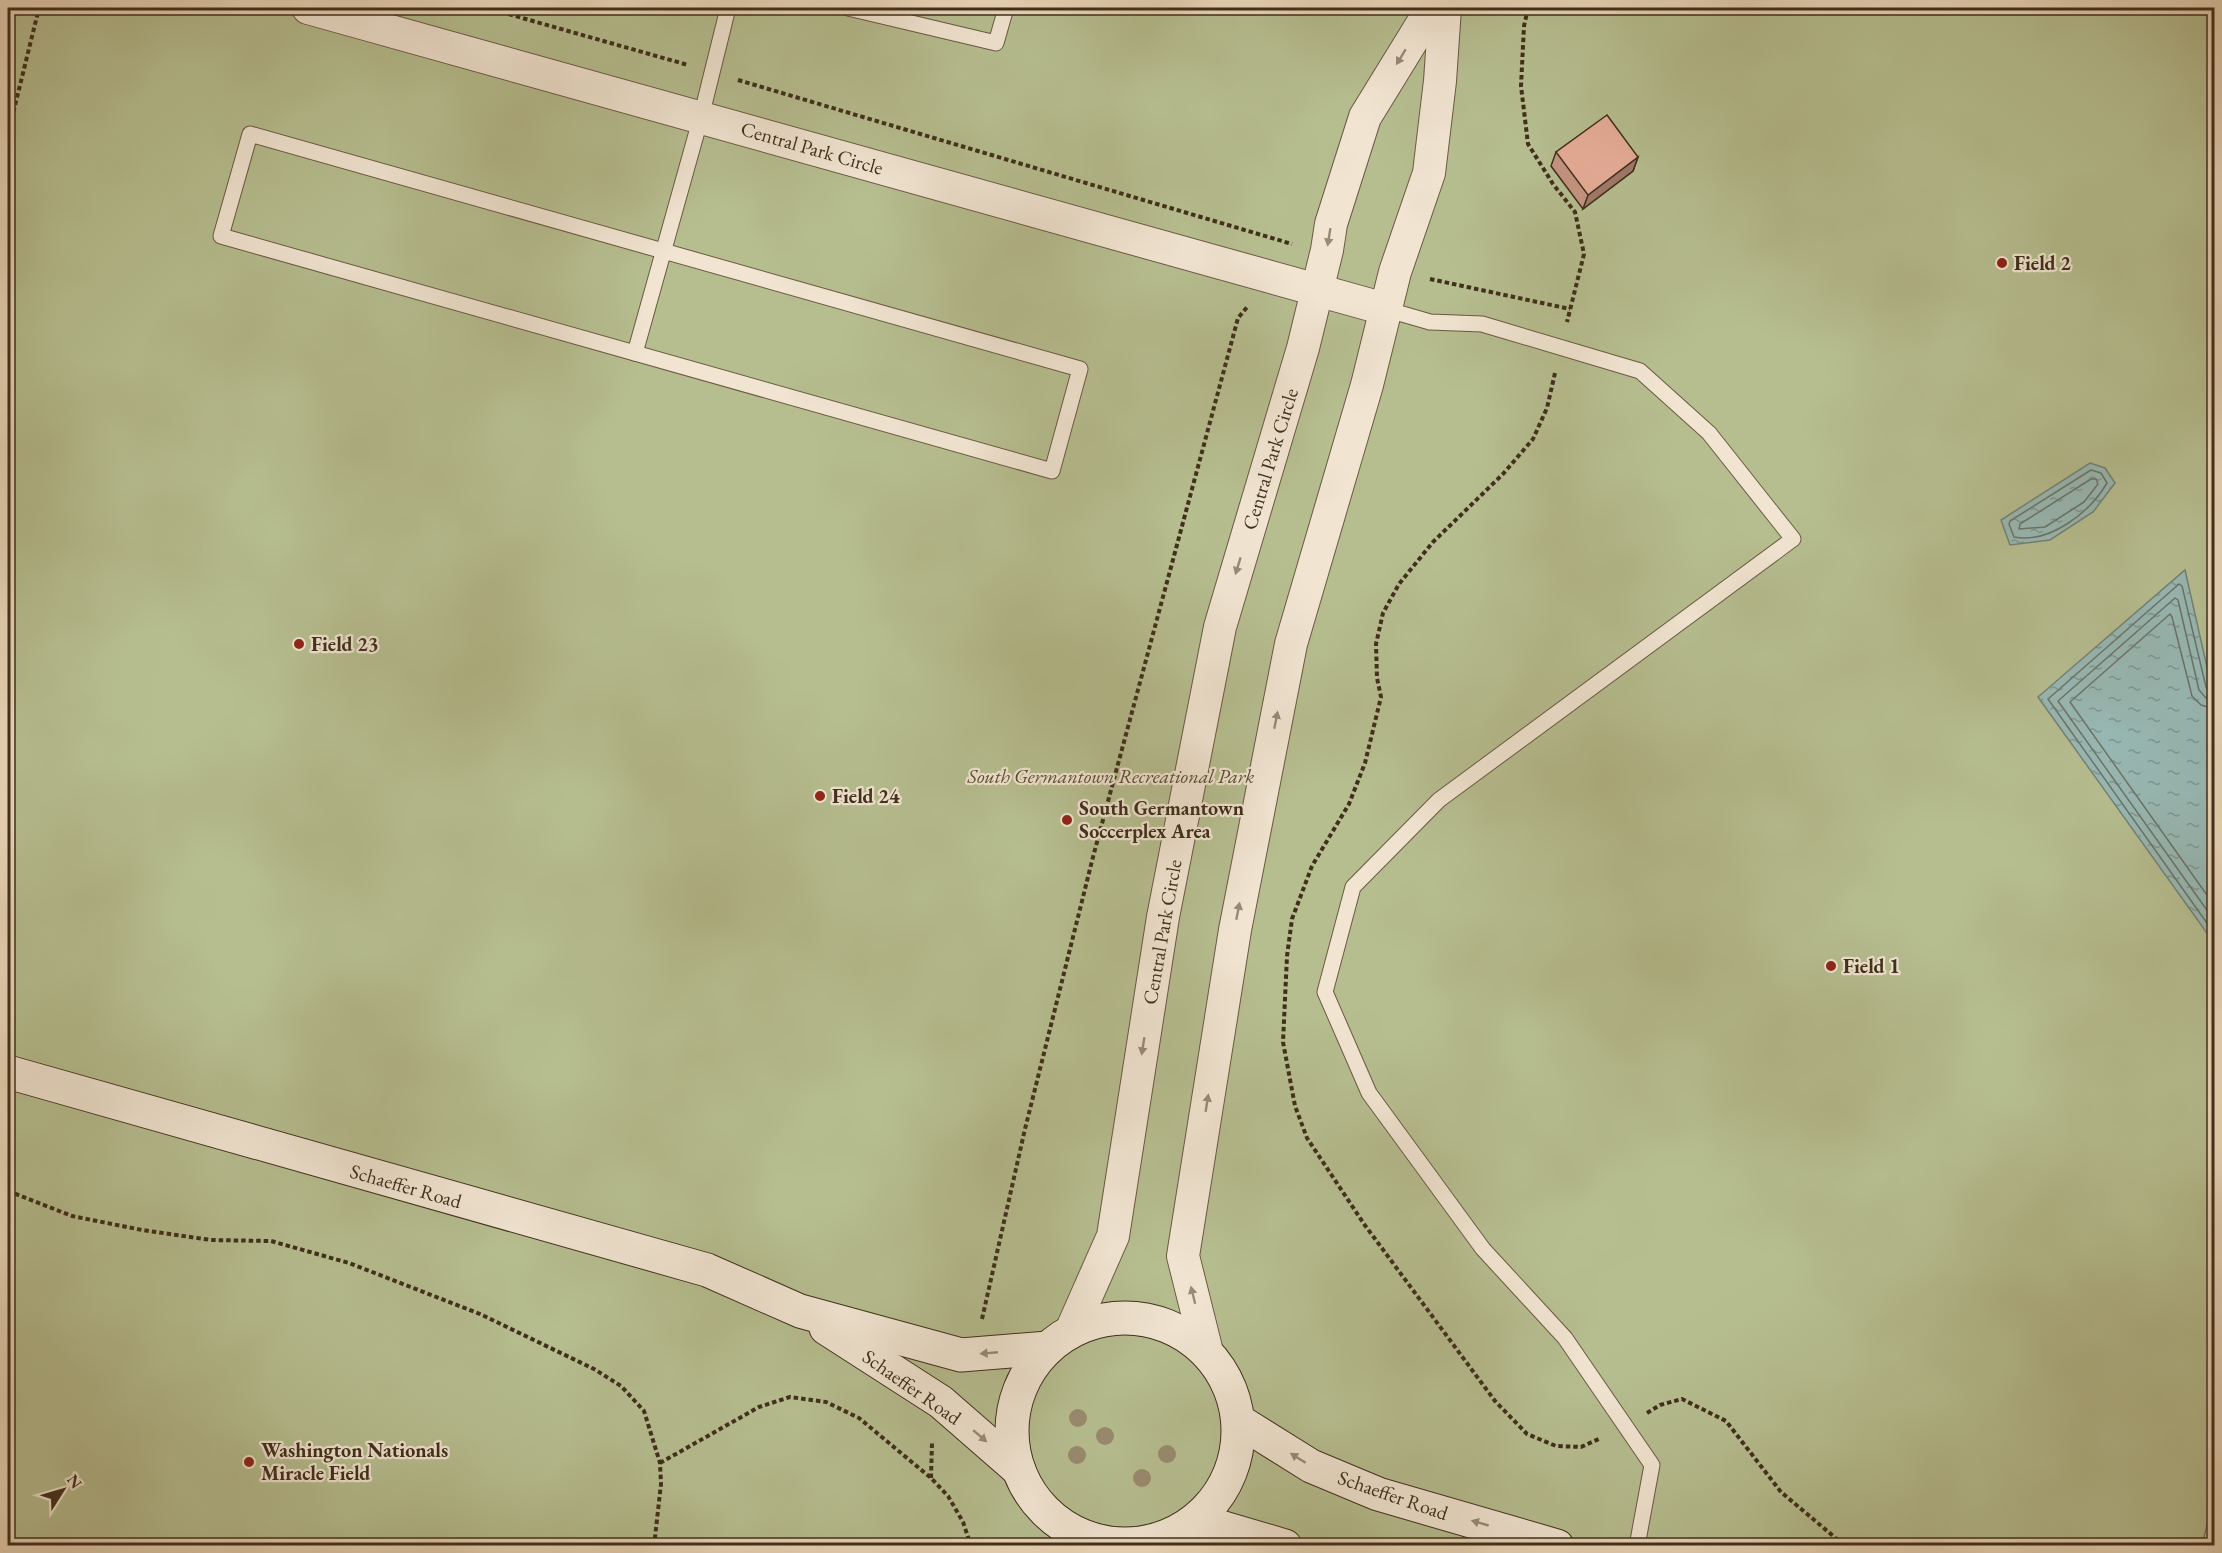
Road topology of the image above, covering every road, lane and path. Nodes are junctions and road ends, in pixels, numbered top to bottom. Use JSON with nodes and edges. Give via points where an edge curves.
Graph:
{"nodes":[{"id":1,"x":39,"y":8,"type":"edge"},
{"id":2,"x":308,"y":8,"type":"edge"},
{"id":3,"x":487,"y":8,"type":"edge"},
{"id":4,"x":728,"y":8,"type":"edge"},
{"id":5,"x":848,"y":8,"type":"edge"},
{"id":6,"x":1006,"y":8,"type":"edge"},
{"id":7,"x":1432,"y":8,"type":"edge"},
{"id":8,"x":1445,"y":8,"type":"edge"},
{"id":9,"x":712,"y":72,"type":"junction"},
{"id":10,"x":701,"y":117,"type":"junction"},
{"id":11,"x":8,"y":134,"type":"edge"},
{"id":12,"x":1327,"y":250,"type":"junction"},
{"id":13,"x":664,"y":252,"type":"junction"},
{"id":14,"x":1395,"y":272,"type":"junction"},
{"id":15,"x":1273,"y":277,"type":"junction"},
{"id":16,"x":1317,"y":288,"type":"junction"},
{"id":17,"x":1385,"y":309,"type":"junction"},
{"id":18,"x":1570,"y":309,"type":"dead end"},
{"id":19,"x":635,"y":353,"type":"junction"},
{"id":20,"x":8,"y":1072,"type":"edge"},
{"id":21,"x":8,"y":1191,"type":"edge"},
{"id":22,"x":800,"y":1311,"type":"junction"},
{"id":23,"x":1059,"y":1340,"type":"junction"},
{"id":24,"x":1207,"y":1352,"type":"junction"},
{"id":25,"x":961,"y":1355,"type":"junction"},
{"id":26,"x":1239,"y":1421,"type":"junction"},
{"id":27,"x":660,"y":1463,"type":"junction"},
{"id":28,"x":1019,"y":1470,"type":"junction"},
{"id":29,"x":1197,"y":1520,"type":"junction"},
{"id":30,"x":1054,"y":1534,"type":"edge"},
{"id":31,"x":1161,"y":1542,"type":"edge"},
{"id":32,"x":654,"y":1545,"type":"edge"},
{"id":33,"x":970,"y":1545,"type":"edge"},
{"id":34,"x":1285,"y":1545,"type":"edge"},
{"id":35,"x":1557,"y":1545,"type":"edge"},
{"id":36,"x":1637,"y":1545,"type":"edge"}],
"edges":[{"from":1,"to":11,"type":"path"},
{"from":2,"to":10,"type":"street","name":"Central Park Circle"},
{"from":3,"to":9,"type":"path"},
{"from":4,"to":9,"type":"lane"},
{"from":5,"to":6,"type":"lane","via":[[996,43]]},
{"from":7,"to":12,"type":"street","name":"Central Park Circle","one_way":true,"via":[[1365,117],[1330,224]]},
{"from":8,"to":14,"type":"street","via":[[1429,173]]},
{"from":9,"to":10,"type":"lane"},
{"from":9,"to":12,"type":"path","via":[[1287,242]]},
{"from":10,"to":13,"type":"lane"},
{"from":10,"to":15,"type":"street","name":"Central Park Circle"},
{"from":12,"to":16,"type":"street","name":"Central Park Circle"},
{"from":13,"to":19,"type":"lane"},
{"from":13,"to":19,"type":"lane","via":[[250,134],[221,236]]},
{"from":13,"to":19,"type":"lane","via":[[1080,369],[1052,471]]},
{"from":14,"to":17,"type":"street"},
{"from":14,"to":18,"type":"path"},
{"from":15,"to":16,"type":"street","name":"Central Park Circle"},
{"from":15,"to":25,"type":"path","via":[[1238,318],[1093,857],[978,1335]]},
{"from":16,"to":17,"type":"street","name":"Central Park Circle"},
{"from":16,"to":23,"type":"street","name":"Central Park Circle","one_way":true,"via":[[1303,348],[1220,627],[1163,917],[1113,1236]]},
{"from":24,"to":17,"type":"street","one_way":true,"via":[[1183,1257],[1235,930],[1291,644],[1367,385]]},
{"from":17,"to":36,"type":"lane","via":[[1430,322],[1482,324],[1640,371],[1709,433],[1793,539],[1439,800],[1353,887],[1325,992],[1369,1093],[1483,1249],[1565,1338],[1652,1465]]},
{"from":20,"to":22,"type":"street","name":"Schaeffer Road","via":[[707,1270]]},
{"from":21,"to":27,"type":"path","via":[[72,1216],[142,1230],[212,1240],[271,1240],[350,1263],[480,1314],[621,1386],[644,1411]]},
{"from":22,"to":25,"type":"street","name":"Schaeffer Road"},
{"from":22,"to":28,"type":"street","name":"Schaeffer Road","one_way":true,"via":[[941,1402]]},
{"from":23,"to":24,"type":"street","name":"Schaeffer Road","via":[[1104,1319],[1143,1318],[1179,1330]]},
{"from":23,"to":25,"type":"street","name":"Schaeffer Road","one_way":true},
{"from":23,"to":28,"type":"street","via":[[1026,1375],[1016,1403],[1013,1439]]},
{"from":24,"to":26,"type":"street","name":"Schaeffer Road","via":[[1231,1389]]},
{"from":26,"to":29,"type":"street","name":"Schaeffer Road","via":[[1238,1451],[1226,1485]]},
{"from":35,"to":26,"type":"street","name":"Schaeffer Road","one_way":true,"via":[[1378,1494],[1311,1466]]},
{"from":27,"to":32,"type":"path"},
{"from":27,"to":33,"type":"path","via":[[759,1407],[790,1397],[826,1402],[860,1418],[931,1478],[948,1496],[963,1522]]},
{"from":28,"to":30,"type":"street"},
{"from":29,"to":31,"type":"street"},
{"from":29,"to":34,"type":"street"},
{"from":30,"to":31,"type":"street","via":[[1129,1544]]}]}
